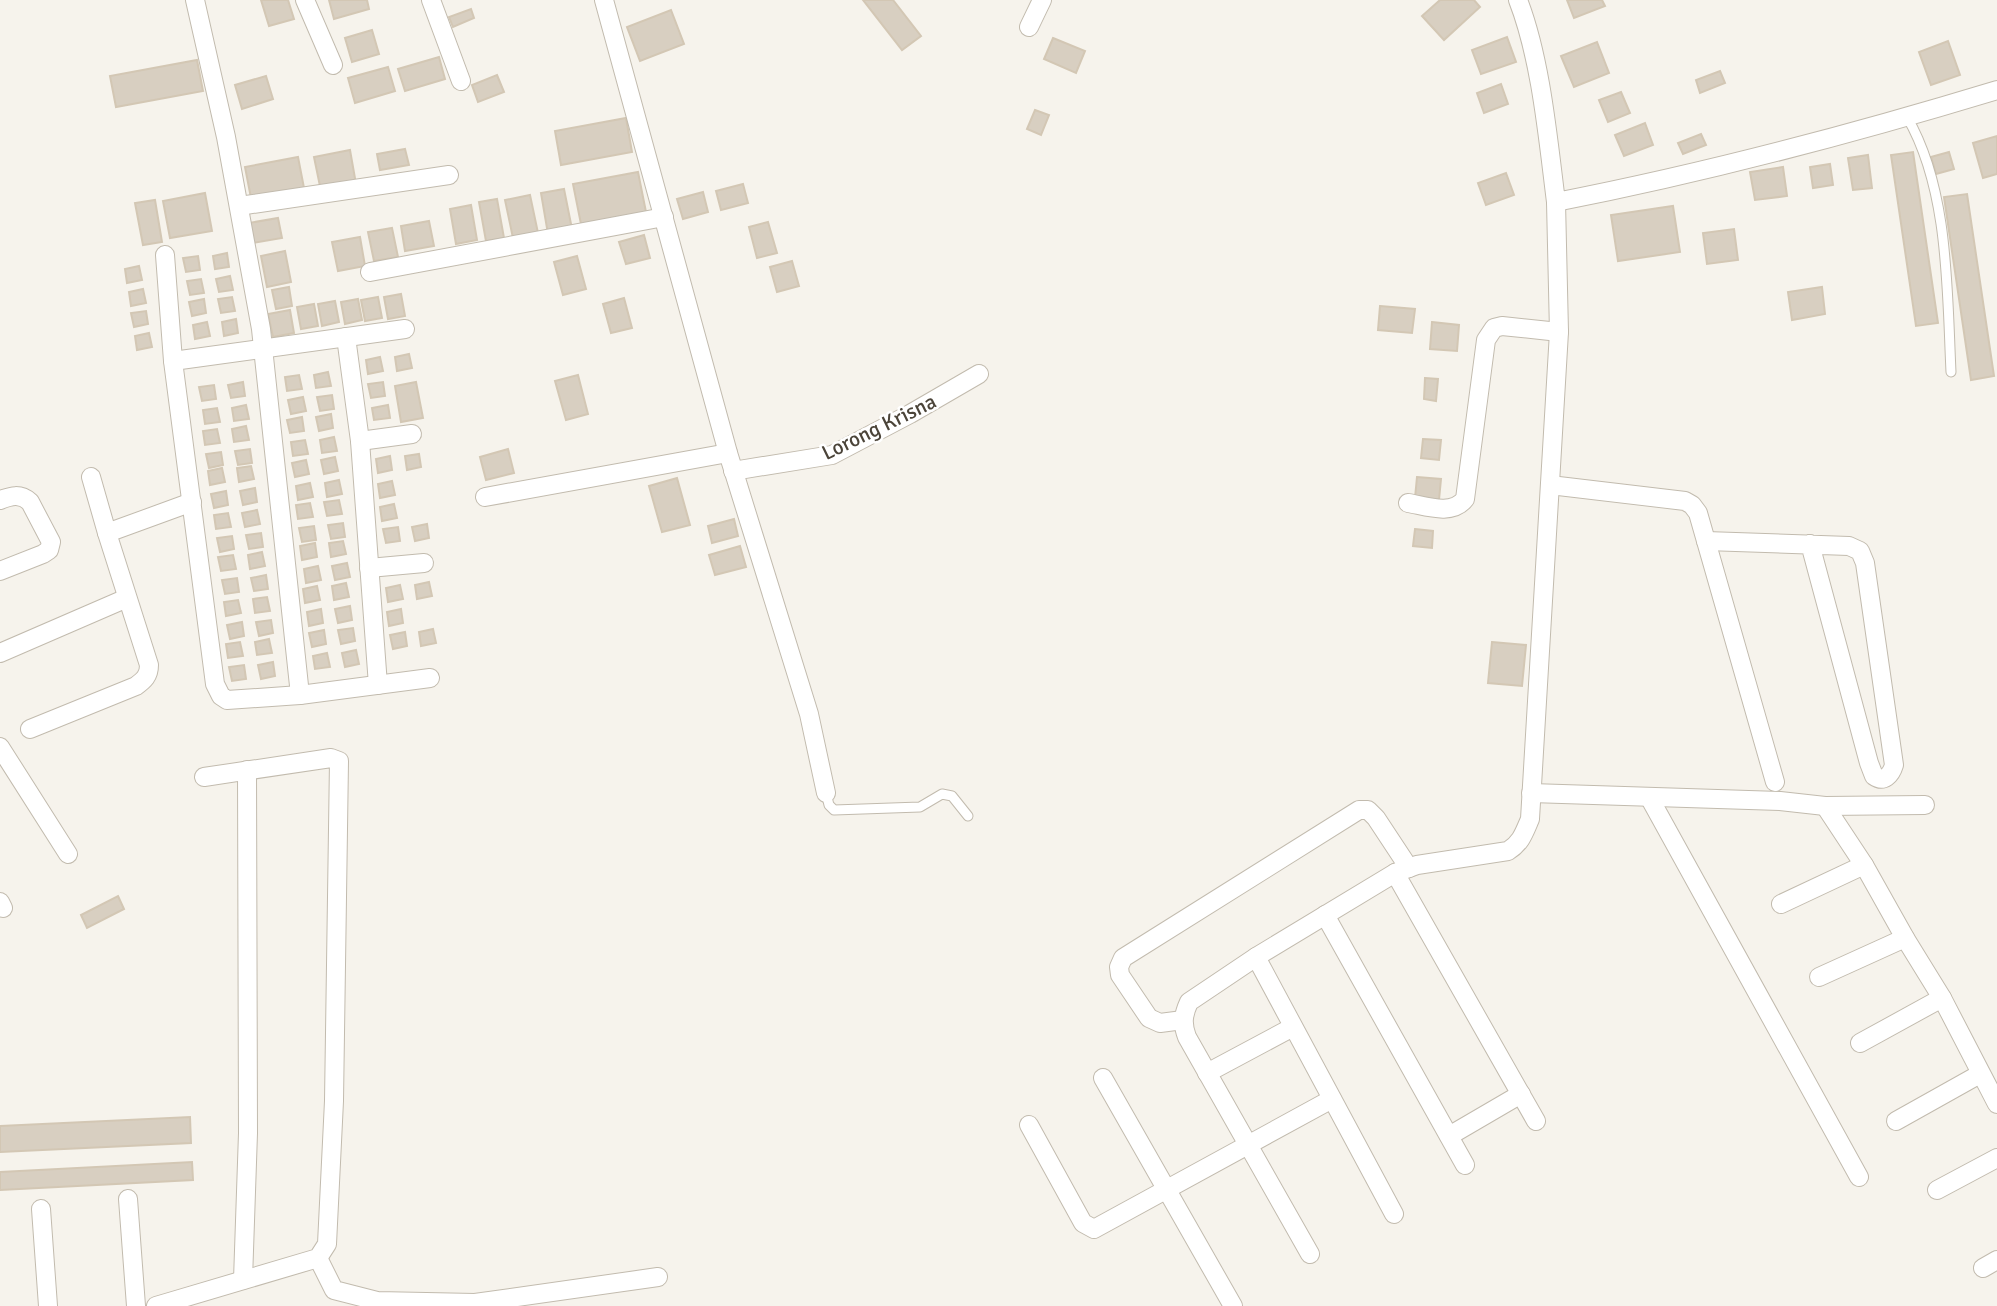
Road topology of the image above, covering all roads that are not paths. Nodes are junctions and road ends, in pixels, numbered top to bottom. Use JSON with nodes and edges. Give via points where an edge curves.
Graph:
{"nodes":[{"id":1,"x":195,"y":0,"type":"edge"},
{"id":2,"x":305,"y":0,"type":"edge"},
{"id":3,"x":430,"y":0,"type":"edge"},
{"id":4,"x":604,"y":0,"type":"edge"},
{"id":5,"x":1042,"y":0,"type":"edge"},
{"id":6,"x":1518,"y":0,"type":"edge"},
{"id":7,"x":1029,"y":27,"type":"dead end"},
{"id":8,"x":333,"y":65,"type":"dead end"},
{"id":9,"x":461,"y":81,"type":"dead end"},
{"id":10,"x":1997,"y":90,"type":"edge"},
{"id":11,"x":1907,"y":117,"type":"junction"},
{"id":12,"x":449,"y":175,"type":"dead end"},
{"id":13,"x":1556,"y":202,"type":"junction"},
{"id":14,"x":239,"y":206,"type":"junction"},
{"id":15,"x":664,"y":217,"type":"junction"},
{"id":16,"x":165,"y":255,"type":"dead end"},
{"id":17,"x":370,"y":272,"type":"dead end"},
{"id":18,"x":405,"y":329,"type":"dead end"},
{"id":19,"x":1559,"y":332,"type":"junction"},
{"id":20,"x":346,"y":337,"type":"junction"},
{"id":21,"x":263,"y":347,"type":"junction"},
{"id":22,"x":173,"y":361,"type":"junction"},
{"id":23,"x":1951,"y":372,"type":"dead end"},
{"id":24,"x":979,"y":374,"type":"dead end"},
{"id":25,"x":412,"y":434,"type":"dead end"},
{"id":26,"x":360,"y":441,"type":"junction"},
{"id":27,"x":728,"y":453,"type":"junction"},
{"id":28,"x":733,"y":471,"type":"junction"},
{"id":29,"x":90,"y":477,"type":"dead end"},
{"id":30,"x":1550,"y":485,"type":"junction"},
{"id":31,"x":485,"y":497,"type":"dead end"},
{"id":32,"x":0,"y":500,"type":"edge"},
{"id":33,"x":192,"y":502,"type":"junction"},
{"id":34,"x":1408,"y":503,"type":"dead end"},
{"id":35,"x":107,"y":533,"type":"junction"},
{"id":36,"x":1706,"y":541,"type":"junction"},
{"id":37,"x":1811,"y":544,"type":"junction"},
{"id":38,"x":424,"y":563,"type":"dead end"},
{"id":39,"x":369,"y":568,"type":"junction"},
{"id":40,"x":0,"y":571,"type":"edge"},
{"id":41,"x":127,"y":598,"type":"junction"},
{"id":42,"x":0,"y":653,"type":"edge"},
{"id":43,"x":430,"y":678,"type":"dead end"},
{"id":44,"x":378,"y":685,"type":"junction"},
{"id":45,"x":300,"y":695,"type":"junction"},
{"id":46,"x":30,"y":729,"type":"dead end"},
{"id":47,"x":0,"y":747,"type":"edge"},
{"id":48,"x":247,"y":770,"type":"junction"},
{"id":49,"x":204,"y":777,"type":"dead end"},
{"id":50,"x":1775,"y":782,"type":"dead end"},
{"id":51,"x":826,"y":793,"type":"joint"},
{"id":52,"x":1531,"y":793,"type":"junction"},
{"id":53,"x":1649,"y":797,"type":"junction"},
{"id":54,"x":1926,"y":805,"type":"dead end"},
{"id":55,"x":1825,"y":806,"type":"junction"},
{"id":56,"x":968,"y":816,"type":"dead end"},
{"id":57,"x":68,"y":854,"type":"dead end"},
{"id":58,"x":1864,"y":865,"type":"junction"},
{"id":59,"x":1402,"y":871,"type":"junction"},
{"id":60,"x":1781,"y":904,"type":"dead end"},
{"id":61,"x":1325,"y":915,"type":"junction"},
{"id":62,"x":1905,"y":938,"type":"junction"},
{"id":63,"x":1256,"y":957,"type":"junction"},
{"id":64,"x":1819,"y":977,"type":"dead end"},
{"id":65,"x":1942,"y":998,"type":"junction"},
{"id":66,"x":1183,"y":1020,"type":"junction"},
{"id":67,"x":1293,"y":1027,"type":"junction"},
{"id":68,"x":1860,"y":1043,"type":"dead end"},
{"id":69,"x":1207,"y":1073,"type":"junction"},
{"id":70,"x":1980,"y":1074,"type":"junction"},
{"id":71,"x":1103,"y":1078,"type":"dead end"},
{"id":72,"x":1521,"y":1094,"type":"junction"},
{"id":73,"x":1332,"y":1099,"type":"junction"},
{"id":74,"x":1997,"y":1104,"type":"edge"},
{"id":75,"x":1536,"y":1121,"type":"dead end"},
{"id":76,"x":1896,"y":1121,"type":"dead end"},
{"id":77,"x":1029,"y":1125,"type":"dead end"},
{"id":78,"x":1449,"y":1136,"type":"junction"},
{"id":79,"x":1249,"y":1146,"type":"junction"},
{"id":80,"x":1997,"y":1158,"type":"edge"},
{"id":81,"x":1465,"y":1164,"type":"dead end"},
{"id":82,"x":1859,"y":1177,"type":"dead end"},
{"id":83,"x":1168,"y":1189,"type":"junction"},
{"id":84,"x":1937,"y":1190,"type":"dead end"},
{"id":85,"x":128,"y":1199,"type":"dead end"},
{"id":86,"x":41,"y":1209,"type":"dead end"},
{"id":87,"x":1394,"y":1214,"type":"dead end"},
{"id":88,"x":1310,"y":1254,"type":"dead end"},
{"id":89,"x":318,"y":1258,"type":"junction"},
{"id":90,"x":659,"y":1277,"type":"dead end"},
{"id":91,"x":243,"y":1280,"type":"junction"},
{"id":92,"x":48,"y":1306,"type":"edge"},
{"id":93,"x":136,"y":1306,"type":"edge"},
{"id":94,"x":156,"y":1306,"type":"edge"},
{"id":95,"x":1233,"y":1306,"type":"edge"}],
"edges":[{"from":1,"to":14,"type":"street"},
{"from":2,"to":8,"type":"street"},
{"from":3,"to":9,"type":"street"},
{"from":4,"to":15,"type":"street"},
{"from":5,"to":7,"type":"street"},
{"from":6,"to":13,"type":"street","via":[[1531,41]]},
{"from":10,"to":11,"type":"street"},
{"from":11,"to":13,"type":"street","via":[[1712,169]]},
{"from":11,"to":23,"type":"lane","via":[[1919,136],[1937,204]]},
{"from":12,"to":14,"type":"street"},
{"from":13,"to":19,"type":"street"},
{"from":14,"to":21,"type":"street"},
{"from":15,"to":17,"type":"street"},
{"from":15,"to":27,"type":"street"},
{"from":16,"to":22,"type":"street"},
{"from":18,"to":20,"type":"street"},
{"from":19,"to":30,"type":"street"},
{"from":19,"to":34,"type":"street","via":[[1502,326],[1490,333],[1465,499],[1449,509]]},
{"from":20,"to":21,"type":"street"},
{"from":20,"to":26,"type":"street"},
{"from":21,"to":22,"type":"street"},
{"from":21,"to":45,"type":"street"},
{"from":22,"to":33,"type":"street"},
{"from":24,"to":28,"type":"street","name":"Lorong Krisna","via":[[832,454]]},
{"from":25,"to":26,"type":"street"},
{"from":26,"to":39,"type":"street"},
{"from":27,"to":28,"type":"street"},
{"from":27,"to":31,"type":"street"},
{"from":28,"to":51,"type":"street","via":[[809,714]]},
{"from":29,"to":35,"type":"street"},
{"from":30,"to":36,"type":"street","via":[[1685,501],[1698,513]]},
{"from":30,"to":52,"type":"street"},
{"from":32,"to":40,"type":"street","via":[[10,496],[30,502],[51,542],[49,551]]},
{"from":33,"to":35,"type":"street"},
{"from":33,"to":45,"type":"street","via":[[217,690],[227,700]]},
{"from":35,"to":41,"type":"street"},
{"from":36,"to":37,"type":"street"},
{"from":36,"to":50,"type":"street"},
{"from":37,"to":37,"type":"street","via":[[1849,545],[1863,555],[1894,765],[1892,773],[1881,779],[1874,775],[1870,763]]},
{"from":38,"to":39,"type":"street"},
{"from":39,"to":44,"type":"street"},
{"from":41,"to":42,"type":"street"},
{"from":41,"to":46,"type":"street","via":[[149,665],[145,679]]},
{"from":43,"to":44,"type":"street"},
{"from":44,"to":45,"type":"street"},
{"from":47,"to":57,"type":"street"},
{"from":48,"to":49,"type":"street"},
{"from":48,"to":89,"type":"street","via":[[331,758],[340,765],[333,1127],[327,1244]]},
{"from":48,"to":91,"type":"street","via":[[248,1133]]},
{"from":51,"to":56,"type":"lane","via":[[834,810],[920,807],[942,794],[952,796]]},
{"from":52,"to":53,"type":"street"},
{"from":52,"to":59,"type":"street","via":[[1530,819],[1517,845],[1500,853]]},
{"from":53,"to":55,"type":"street"},
{"from":53,"to":82,"type":"street"},
{"from":54,"to":55,"type":"street"},
{"from":55,"to":58,"type":"street"},
{"from":58,"to":60,"type":"street"},
{"from":58,"to":62,"type":"street"},
{"from":59,"to":61,"type":"street"},
{"from":59,"to":66,"type":"street","via":[[1376,818],[1368,810],[1359,810],[1123,958],[1120,975],[1149,1018],[1160,1023]]},
{"from":59,"to":72,"type":"street"},
{"from":61,"to":63,"type":"street"},
{"from":61,"to":78,"type":"street"},
{"from":62,"to":64,"type":"street"},
{"from":62,"to":65,"type":"street"},
{"from":63,"to":66,"type":"street","via":[[1189,1002]]},
{"from":63,"to":67,"type":"street"},
{"from":65,"to":68,"type":"street"},
{"from":65,"to":70,"type":"street"},
{"from":66,"to":69,"type":"street"},
{"from":67,"to":69,"type":"street"},
{"from":67,"to":73,"type":"street"},
{"from":69,"to":79,"type":"street"},
{"from":70,"to":74,"type":"street"},
{"from":70,"to":76,"type":"street"},
{"from":71,"to":83,"type":"street"},
{"from":72,"to":75,"type":"street"},
{"from":72,"to":78,"type":"street"},
{"from":73,"to":79,"type":"street"},
{"from":73,"to":87,"type":"street"},
{"from":77,"to":83,"type":"street","via":[[1083,1223],[1094,1229]]},
{"from":78,"to":81,"type":"street"},
{"from":79,"to":83,"type":"street"},
{"from":79,"to":88,"type":"street"},
{"from":80,"to":84,"type":"street"},
{"from":83,"to":95,"type":"street"},
{"from":85,"to":93,"type":"street"},
{"from":86,"to":92,"type":"street"},
{"from":89,"to":90,"type":"street","via":[[334,1290],[377,1301],[475,1303]]},
{"from":89,"to":91,"type":"street"},
{"from":91,"to":94,"type":"street"}]}
